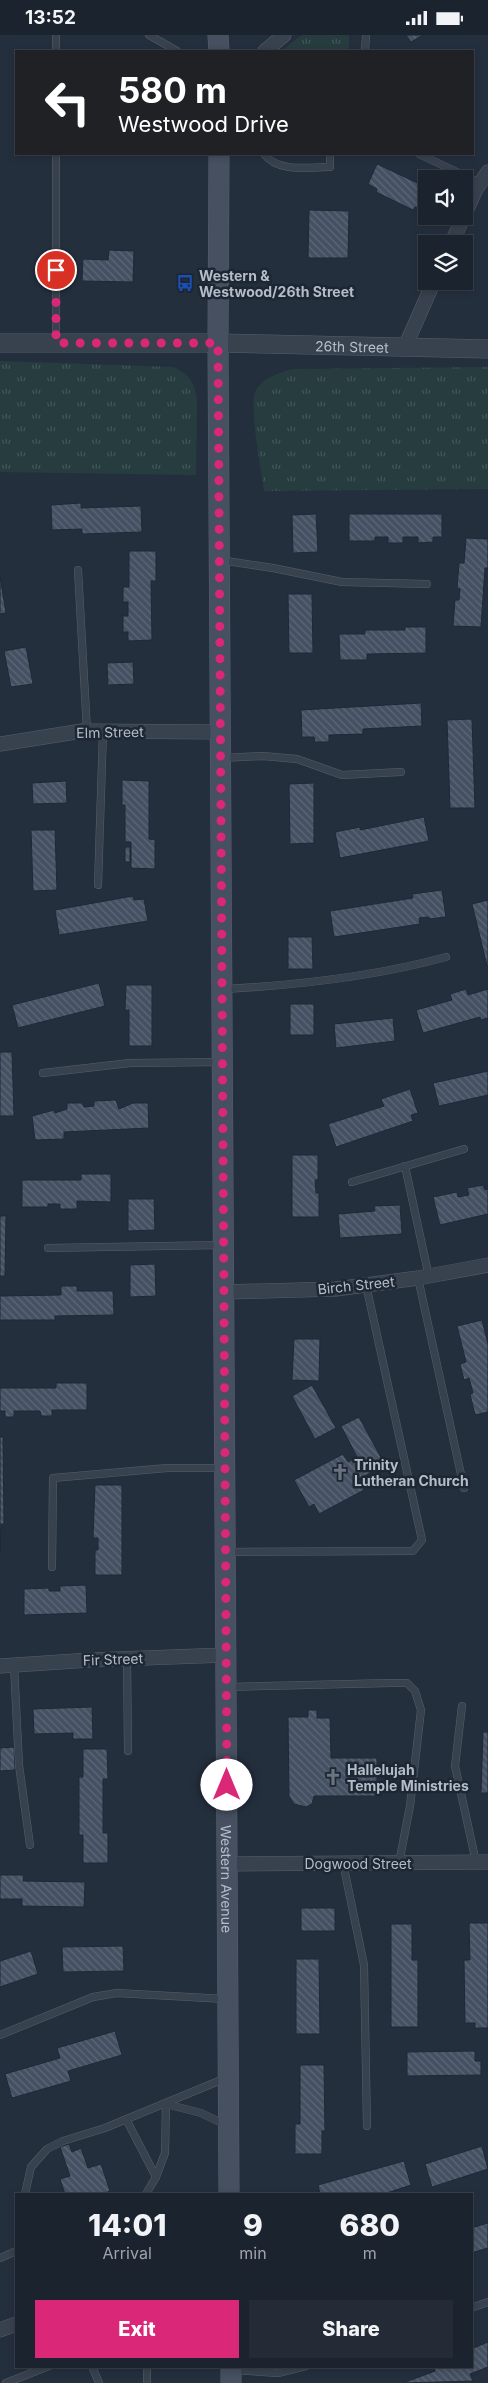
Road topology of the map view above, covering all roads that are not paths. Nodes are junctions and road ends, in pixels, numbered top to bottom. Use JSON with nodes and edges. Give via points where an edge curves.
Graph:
{"nodes":[{"id":1,"x":56,"y":35,"type":"edge"},
{"id":2,"x":149,"y":35,"type":"edge"},
{"id":3,"x":218,"y":35,"type":"edge"},
{"id":4,"x":284,"y":35,"type":"edge"},
{"id":5,"x":366,"y":35,"type":"edge"},
{"id":6,"x":56,"y":50,"type":"edge"},
{"id":7,"x":175,"y":50,"type":"edge"},
{"id":8,"x":219,"y":50,"type":"edge"},
{"id":9,"x":266,"y":50,"type":"edge"},
{"id":10,"x":364,"y":50,"type":"edge"},
{"id":11,"x":56,"y":155,"type":"edge"},
{"id":12,"x":219,"y":155,"type":"edge"},
{"id":13,"x":265,"y":155,"type":"edge"},
{"id":14,"x":330,"y":155,"type":"edge"},
{"id":15,"x":422,"y":155,"type":"edge"},
{"id":16,"x":484,"y":177,"type":"edge"},
{"id":17,"x":473,"y":198,"type":"edge"},
{"id":18,"x":430,"y":290,"type":"edge"},
{"id":19,"x":0,"y":343,"type":"edge"},
{"id":20,"x":56,"y":343,"type":"junction"},
{"id":21,"x":218,"y":343,"type":"junction"},
{"id":22,"x":405,"y":347,"type":"junction"},
{"id":23,"x":488,"y":349,"type":"edge"},
{"id":24,"x":220,"y":559,"type":"junction"},
{"id":25,"x":78,"y":570,"type":"dead end"},
{"id":26,"x":427,"y":584,"type":"dead end"},
{"id":27,"x":87,"y":731,"type":"junction"},
{"id":28,"x":103,"y":731,"type":"junction"},
{"id":29,"x":220,"y":732,"type":"junction"},
{"id":30,"x":0,"y":742,"type":"edge"},
{"id":31,"x":221,"y":758,"type":"junction"},
{"id":32,"x":401,"y":772,"type":"dead end"},
{"id":33,"x":98,"y":885,"type":"dead end"},
{"id":34,"x":446,"y":957,"type":"dead end"},
{"id":35,"x":222,"y":989,"type":"junction"},
{"id":36,"x":222,"y":1062,"type":"junction"},
{"id":37,"x":43,"y":1073,"type":"dead end"},
{"id":38,"x":464,"y":1149,"type":"dead end"},
{"id":39,"x":405,"y":1166,"type":"junction"},
{"id":40,"x":352,"y":1182,"type":"dead end"},
{"id":41,"x":223,"y":1245,"type":"junction"},
{"id":42,"x":48,"y":1248,"type":"dead end"},
{"id":43,"x":488,"y":1265,"type":"edge"},
{"id":44,"x":424,"y":1277,"type":"junction"},
{"id":45,"x":366,"y":1285,"type":"junction"},
{"id":46,"x":223,"y":1292,"type":"junction"},
{"id":47,"x":224,"y":1468,"type":"junction"},
{"id":48,"x":464,"y":1488,"type":"dead end"},
{"id":49,"x":225,"y":1552,"type":"junction"},
{"id":50,"x":52,"y":1567,"type":"dead end"},
{"id":51,"x":226,"y":1655,"type":"junction"},
{"id":52,"x":127,"y":1659,"type":"junction"},
{"id":53,"x":14,"y":1665,"type":"junction"},
{"id":54,"x":0,"y":1666,"type":"edge"},
{"id":55,"x":226,"y":1687,"type":"junction"},
{"id":56,"x":462,"y":1706,"type":"dead end"},
{"id":57,"x":128,"y":1751,"type":"dead end"},
{"id":58,"x":30,"y":1845,"type":"dead end"},
{"id":59,"x":482,"y":1862,"type":"edge"},
{"id":60,"x":343,"y":1863,"type":"junction"},
{"id":61,"x":399,"y":1863,"type":"junction"},
{"id":62,"x":227,"y":1864,"type":"junction"},
{"id":63,"x":228,"y":1999,"type":"junction"},
{"id":64,"x":0,"y":2035,"type":"edge"},
{"id":65,"x":228,"y":2077,"type":"junction"},
{"id":66,"x":166,"y":2104,"type":"junction"},
{"id":67,"x":126,"y":2119,"type":"junction"},
{"id":68,"x":366,"y":2125,"type":"dead end"},
{"id":69,"x":229,"y":2126,"type":"junction"},
{"id":70,"x":156,"y":2177,"type":"junction"},
{"id":71,"x":25,"y":2193,"type":"edge"},
{"id":72,"x":147,"y":2193,"type":"edge"},
{"id":73,"x":229,"y":2193,"type":"edge"},
{"id":74,"x":14,"y":2252,"type":"dead end"},
{"id":75,"x":0,"y":2258,"type":"edge"},
{"id":76,"x":488,"y":2301,"type":"edge"},
{"id":77,"x":473,"y":2307,"type":"edge"},
{"id":78,"x":15,"y":2324,"type":"edge"},
{"id":79,"x":0,"y":2330,"type":"edge"},
{"id":80,"x":44,"y":2368,"type":"edge"},
{"id":81,"x":93,"y":2368,"type":"edge"},
{"id":82,"x":147,"y":2368,"type":"edge"},
{"id":83,"x":298,"y":2368,"type":"edge"},
{"id":84,"x":231,"y":2373,"type":"edge"},
{"id":85,"x":6,"y":2383,"type":"edge"},
{"id":86,"x":98,"y":2383,"type":"edge"},
{"id":87,"x":147,"y":2383,"type":"edge"}],
"edges":[{"from":1,"to":6,"type":"lane"},
{"from":2,"to":7,"type":"lane"},
{"from":3,"to":8,"type":"main road"},
{"from":4,"to":9,"type":"street"},
{"from":5,"to":10,"type":"lane"},
{"from":11,"to":20,"type":"lane"},
{"from":12,"to":21,"type":"main road","name":"Western Avenue"},
{"from":13,"to":14,"type":"lane","via":[[278,165],[330,167]]},
{"from":15,"to":16,"type":"lane"},
{"from":16,"to":17,"type":"street"},
{"from":18,"to":22,"type":"street"},
{"from":19,"to":20,"type":"street","name":"26th Street"},
{"from":20,"to":21,"type":"street","name":"26th Street"},
{"from":21,"to":22,"type":"street","name":"26th Street"},
{"from":21,"to":24,"type":"main road","name":"Western Avenue"},
{"from":22,"to":23,"type":"street","name":"26th Street"},
{"from":24,"to":26,"type":"lane","via":[[342,582]]},
{"from":24,"to":29,"type":"main road","name":"Western Avenue"},
{"from":25,"to":27,"type":"lane"},
{"from":27,"to":28,"type":"street","name":"Elm Street"},
{"from":27,"to":30,"type":"street","name":"Elm Street"},
{"from":28,"to":29,"type":"street","name":"Elm Street"},
{"from":28,"to":33,"type":"lane"},
{"from":29,"to":31,"type":"main road","name":"Western Avenue"},
{"from":31,"to":32,"type":"lane","via":[[262,756],[297,759],[342,775]]},
{"from":31,"to":35,"type":"main road","name":"Western Avenue"},
{"from":34,"to":35,"type":"lane","via":[[403,969],[340,979]]},
{"from":35,"to":36,"type":"main road","name":"Western Avenue"},
{"from":36,"to":37,"type":"lane","via":[[130,1063]]},
{"from":36,"to":41,"type":"main road","name":"Western Avenue"},
{"from":38,"to":39,"type":"lane"},
{"from":39,"to":40,"type":"lane"},
{"from":39,"to":44,"type":"lane"},
{"from":41,"to":42,"type":"lane"},
{"from":41,"to":46,"type":"main road","name":"Western Avenue"},
{"from":43,"to":44,"type":"street","name":"Birch Street"},
{"from":44,"to":45,"type":"street","name":"Birch Street"},
{"from":44,"to":48,"type":"lane"},
{"from":45,"to":46,"type":"street","name":"Birch Street","via":[[336,1289]]},
{"from":45,"to":49,"type":"lane","via":[[422,1540],[413,1551]]},
{"from":46,"to":47,"type":"main road","name":"Western Avenue"},
{"from":47,"to":49,"type":"main road","name":"Western Avenue"},
{"from":47,"to":50,"type":"lane","via":[[167,1468],[53,1478]]},
{"from":49,"to":51,"type":"main road","name":"Western Avenue"},
{"from":51,"to":52,"type":"street","name":"Fir Street"},
{"from":51,"to":55,"type":"main road","name":"Western Avenue"},
{"from":52,"to":53,"type":"street","name":"Fir Street"},
{"from":52,"to":57,"type":"lane"},
{"from":53,"to":54,"type":"street","name":"Fir Street"},
{"from":53,"to":58,"type":"lane","via":[[19,1765]]},
{"from":55,"to":61,"type":"lane","via":[[407,1683],[415,1691],[421,1710],[410,1806]]},
{"from":55,"to":62,"type":"main road","name":"Western Avenue"},
{"from":56,"to":59,"type":"lane","via":[[455,1766]]},
{"from":59,"to":61,"type":"street","name":"Dogwood Street"},
{"from":60,"to":61,"type":"street","name":"Dogwood Street"},
{"from":60,"to":62,"type":"street","name":"Dogwood Street"},
{"from":60,"to":68,"type":"lane","via":[[364,1965]]},
{"from":62,"to":63,"type":"main road","name":"Western Avenue"},
{"from":63,"to":64,"type":"lane","via":[[117,1993],[93,1997]]},
{"from":63,"to":65,"type":"main road","name":"Western Avenue"},
{"from":65,"to":66,"type":"lane"},
{"from":65,"to":69,"type":"main road","name":"Western Avenue"},
{"from":66,"to":67,"type":"lane"},
{"from":66,"to":69,"type":"lane","via":[[201,2113]]},
{"from":66,"to":70,"type":"lane","via":[[165,2153]]},
{"from":67,"to":70,"type":"lane"},
{"from":67,"to":71,"type":"lane","via":[[47,2149],[31,2167]]},
{"from":69,"to":73,"type":"main road","name":"Western Avenue"},
{"from":70,"to":72,"type":"lane"},
{"from":74,"to":75,"type":"lane"},
{"from":76,"to":77,"type":"lane"},
{"from":78,"to":79,"type":"street"},
{"from":80,"to":85,"type":"lane"},
{"from":81,"to":86,"type":"lane"},
{"from":82,"to":87,"type":"lane"},
{"from":83,"to":84,"type":"lane","via":[[278,2373]]}]}
